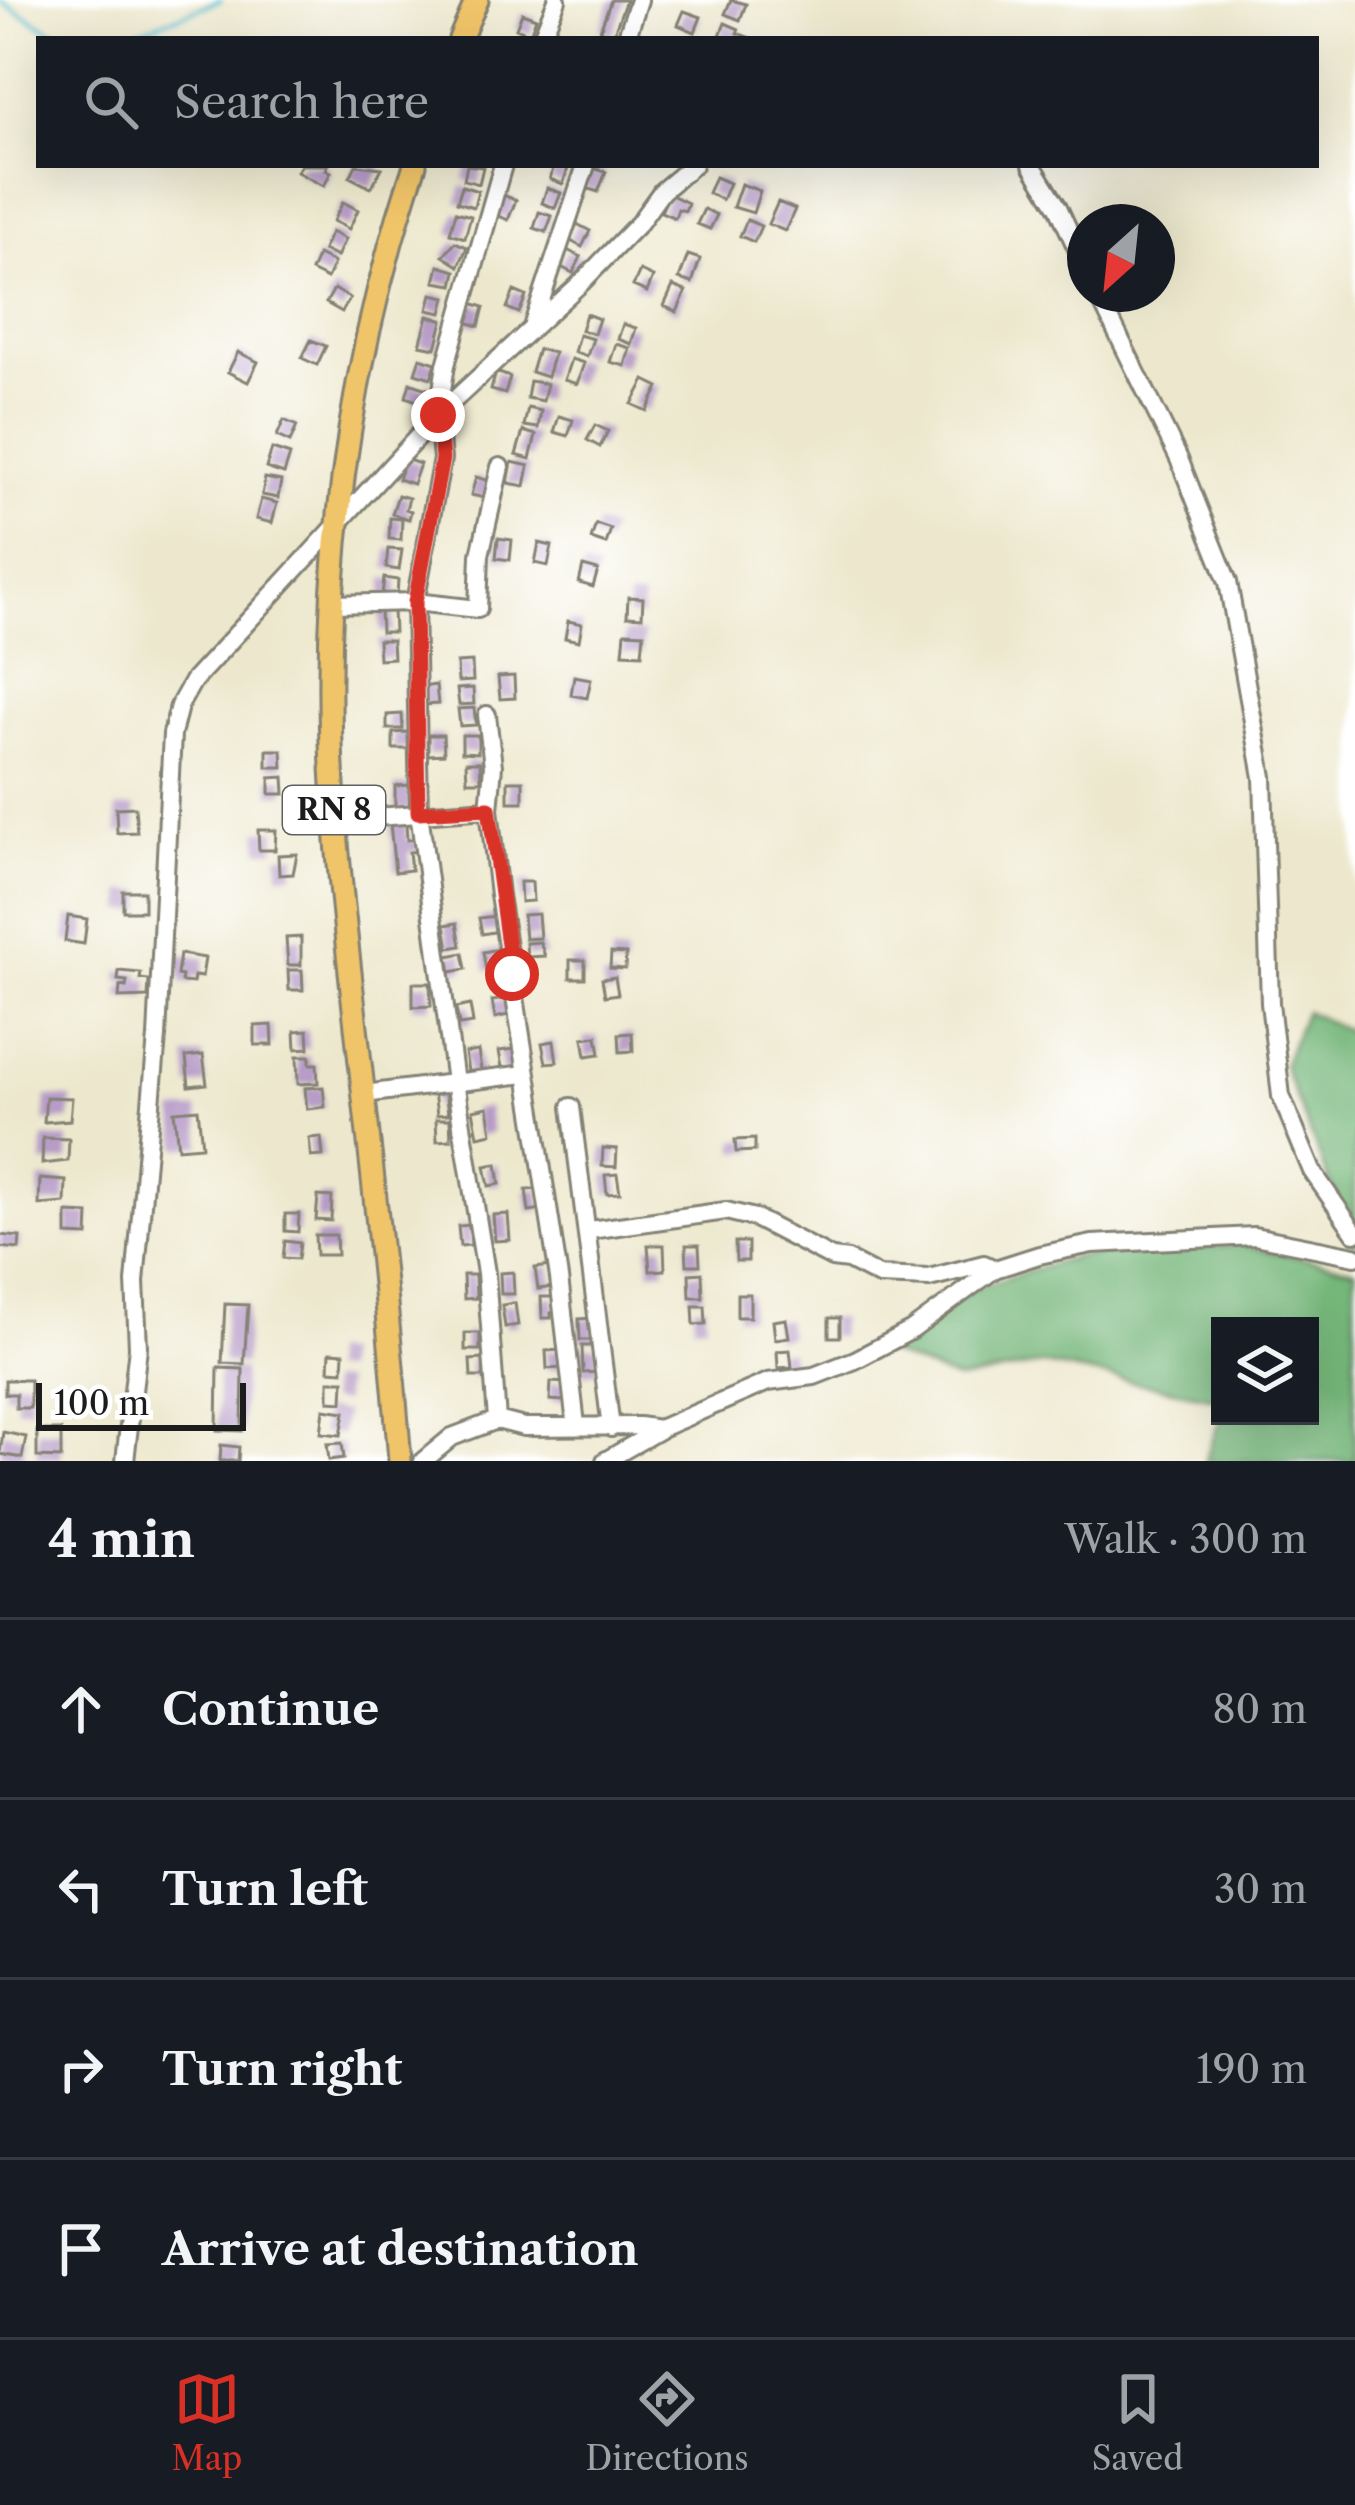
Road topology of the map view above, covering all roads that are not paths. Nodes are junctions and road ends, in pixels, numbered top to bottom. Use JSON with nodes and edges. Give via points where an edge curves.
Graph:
{"nodes":[{"id":1,"x":477,"y":0,"type":"edge"},
{"id":2,"x":557,"y":0,"type":"edge"},
{"id":3,"x":639,"y":0,"type":"edge"},
{"id":4,"x":461,"y":36,"type":"edge"},
{"id":5,"x":542,"y":36,"type":"edge"},
{"id":6,"x":627,"y":36,"type":"edge"},
{"id":7,"x":414,"y":168,"type":"edge"},
{"id":8,"x":501,"y":168,"type":"edge"},
{"id":9,"x":585,"y":168,"type":"edge"},
{"id":10,"x":689,"y":168,"type":"edge"},
{"id":11,"x":1034,"y":168,"type":"edge"},
{"id":12,"x":1067,"y":227,"type":"edge"},
{"id":13,"x":1107,"y":312,"type":"edge"},
{"id":14,"x":531,"y":330,"type":"junction"},
{"id":15,"x":438,"y":415,"type":"junction"},
{"id":16,"x":500,"y":467,"type":"dead end"},
{"id":17,"x":340,"y":517,"type":"junction"},
{"id":18,"x":415,"y":602,"type":"junction"},
{"id":19,"x":333,"y":604,"type":"junction"},
{"id":20,"x":487,"y":716,"type":"dead end"},
{"id":21,"x":489,"y":808,"type":"junction"},
{"id":22,"x":418,"y":812,"type":"junction"},
{"id":23,"x":334,"y":820,"type":"junction"},
{"id":24,"x":525,"y":1074,"type":"junction"},
{"id":25,"x":455,"y":1082,"type":"junction"},
{"id":26,"x":364,"y":1094,"type":"junction"},
{"id":27,"x":572,"y":1107,"type":"dead end"},
{"id":28,"x":590,"y":1230,"type":"junction"},
{"id":29,"x":1355,"y":1233,"type":"edge"},
{"id":30,"x":1355,"y":1256,"type":"edge"},
{"id":31,"x":994,"y":1269,"type":"junction"},
{"id":32,"x":497,"y":1420,"type":"junction"},
{"id":33,"x":575,"y":1425,"type":"junction"},
{"id":34,"x":611,"y":1428,"type":"junction"},
{"id":35,"x":659,"y":1429,"type":"junction"},
{"id":36,"x":124,"y":1461,"type":"edge"},
{"id":37,"x":400,"y":1461,"type":"edge"},
{"id":38,"x":423,"y":1461,"type":"edge"},
{"id":39,"x":605,"y":1461,"type":"edge"}],
"edges":[{"from":1,"to":4,"type":"main road"},
{"from":2,"to":5,"type":"street"},
{"from":3,"to":6,"type":"street"},
{"from":7,"to":17,"type":"main road","number":"RN 8","via":[[371,311]]},
{"from":8,"to":15,"type":"street"},
{"from":9,"to":14,"type":"street"},
{"from":10,"to":14,"type":"street"},
{"from":11,"to":12,"type":"street"},
{"from":13,"to":29,"type":"street","via":[[1228,582],[1263,777],[1281,1096],[1312,1171]]},
{"from":14,"to":15,"type":"street"},
{"from":15,"to":17,"type":"street"},
{"from":15,"to":18,"type":"street","via":[[442,459]]},
{"from":16,"to":18,"type":"street","via":[[480,555],[478,609]]},
{"from":17,"to":19,"type":"main road","number":"RN 8"},
{"from":17,"to":36,"type":"street","via":[[193,681],[172,734],[135,1282],[138,1347]]},
{"from":18,"to":19,"type":"street"},
{"from":18,"to":22,"type":"street"},
{"from":19,"to":23,"type":"main road","number":"RN 8"},
{"from":20,"to":21,"type":"street"},
{"from":21,"to":22,"type":"street"},
{"from":21,"to":24,"type":"street"},
{"from":22,"to":23,"type":"street"},
{"from":22,"to":25,"type":"street"},
{"from":23,"to":26,"type":"main road","number":"RN 8"},
{"from":24,"to":25,"type":"street"},
{"from":24,"to":33,"type":"street"},
{"from":25,"to":26,"type":"street"},
{"from":25,"to":32,"type":"street","via":[[486,1273]]},
{"from":26,"to":37,"type":"main road","number":"RN 8"},
{"from":27,"to":28,"type":"street"},
{"from":28,"to":31,"type":"street","via":[[726,1210],[879,1276]]},
{"from":28,"to":34,"type":"street"},
{"from":30,"to":31,"type":"street","via":[[1254,1236],[1092,1244]]},
{"from":31,"to":35,"type":"street","via":[[912,1330],[855,1360],[768,1382]]},
{"from":32,"to":33,"type":"street"},
{"from":32,"to":38,"type":"street","via":[[439,1444]]},
{"from":33,"to":34,"type":"street"},
{"from":34,"to":35,"type":"street"},
{"from":35,"to":39,"type":"street"}]}
